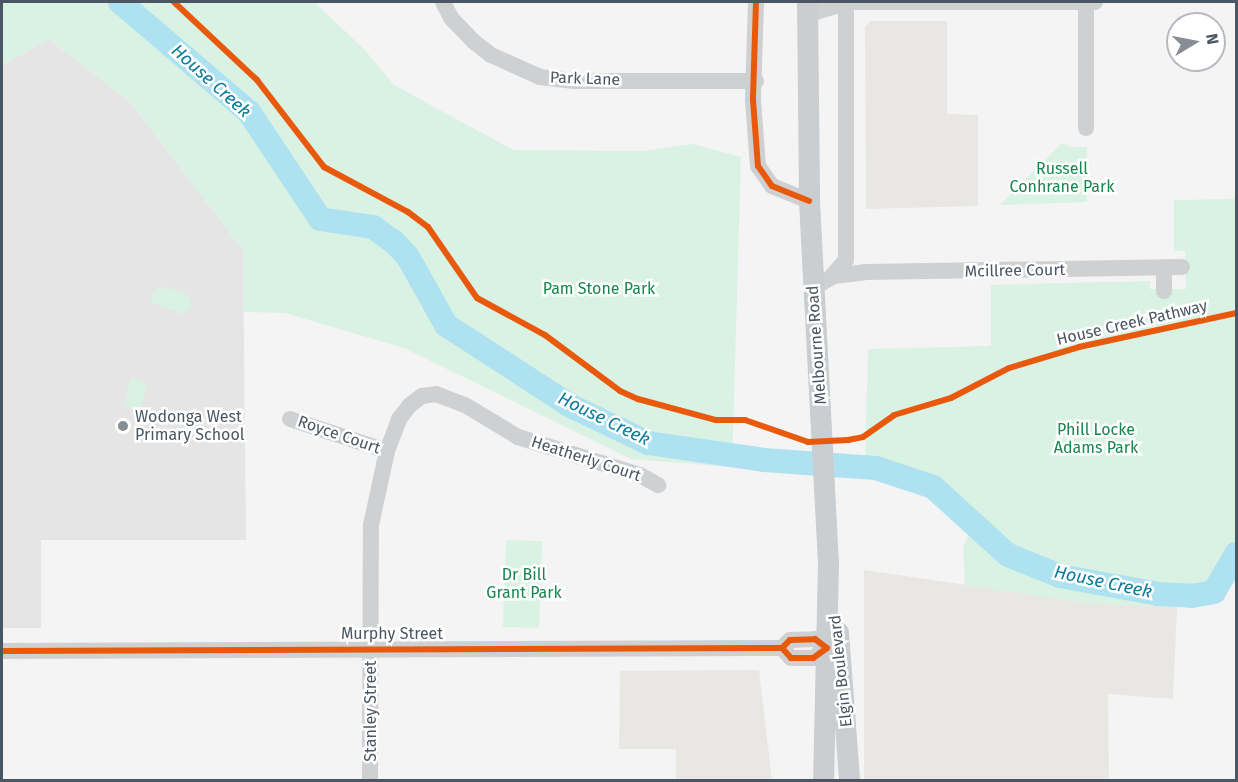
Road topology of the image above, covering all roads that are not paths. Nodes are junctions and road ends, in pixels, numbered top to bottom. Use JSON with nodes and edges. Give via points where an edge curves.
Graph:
{"nodes":[{"id":1,"x":443,"y":2,"type":"edge"},
{"id":2,"x":756,"y":2,"type":"edge"},
{"id":3,"x":843,"y":2,"type":"edge"},
{"id":4,"x":1086,"y":2,"type":"edge"},
{"id":5,"x":1095,"y":2,"type":"edge"},
{"id":6,"x":807,"y":8,"type":"edge"},
{"id":7,"x":756,"y":81,"type":"junction"},
{"id":8,"x":1086,"y":128,"type":"dead end"},
{"id":9,"x":809,"y":201,"type":"junction"},
{"id":10,"x":846,"y":249,"type":"junction"},
{"id":11,"x":1182,"y":267,"type":"dead end"},
{"id":12,"x":1164,"y":268,"type":"junction"},
{"id":13,"x":866,"y":272,"type":"junction"},
{"id":14,"x":820,"y":283,"type":"junction"},
{"id":15,"x":1164,"y":291,"type":"dead end"},
{"id":16,"x":450,"y":399,"type":"joint"},
{"id":17,"x":290,"y":418,"type":"dead end"},
{"id":18,"x":387,"y":452,"type":"junction"},
{"id":19,"x":658,"y":485,"type":"dead end"},
{"id":20,"x":825,"y":490,"type":"joint"},
{"id":21,"x":833,"y":647,"type":"junction"},
{"id":22,"x":371,"y":648,"type":"junction"},
{"id":23,"x":2,"y":651,"type":"edge"},
{"id":24,"x":835,"y":696,"type":"junction"},
{"id":25,"x":370,"y":780,"type":"edge"},
{"id":26,"x":823,"y":780,"type":"edge"},
{"id":27,"x":849,"y":780,"type":"edge"}],
"edges":[{"from":1,"to":7,"type":"street","name":"Park Lane","via":[[451,18],[473,42],[491,55],[540,77],[574,81]]},
{"from":2,"to":7,"type":"street"},
{"from":3,"to":4,"type":"street"},
{"from":3,"to":6,"type":"street"},
{"from":3,"to":10,"type":"street","name":"Melbourne Road"},
{"from":4,"to":5,"type":"street"},
{"from":4,"to":8,"type":"street"},
{"from":6,"to":9,"type":"main road","name":"Melbourne Road"},
{"from":7,"to":9,"type":"street","via":[[758,168],[772,186]]},
{"from":9,"to":14,"type":"main road","name":"Melbourne Road"},
{"from":10,"to":13,"type":"street","via":[[854,265]]},
{"from":10,"to":14,"type":"street","name":"Melbourne Road","via":[[844,266]]},
{"from":11,"to":12,"type":"street","name":"Mcillree Court"},
{"from":12,"to":13,"type":"street","name":"Mcillree Court"},
{"from":12,"to":15,"type":"street"},
{"from":13,"to":14,"type":"street","name":"Mcillree Court"},
{"from":14,"to":20,"type":"main road","name":"Melbourne Road"},
{"from":16,"to":18,"type":"street","name":"Stanley Street","via":[[436,394],[415,400],[399,419]]},
{"from":16,"to":19,"type":"street","name":"Heatherly Court","via":[[518,437],[640,475]]},
{"from":17,"to":18,"type":"street","name":"Royce Court"},
{"from":18,"to":22,"type":"street","name":"Stanley Street","via":[[371,525]]},
{"from":20,"to":21,"type":"main road","name":"Elgin Boulevard"},
{"from":21,"to":22,"type":"street","name":"Murphy Street","via":[[815,639],[790,640],[782,648]]},
{"from":21,"to":24,"type":"main road","name":"Elgin Boulevard"},
{"from":22,"to":23,"type":"street","name":"Murphy Street"},
{"from":22,"to":25,"type":"street","name":"Stanley Street"},
{"from":24,"to":26,"type":"main road","name":"Elgin Boulevard"},
{"from":24,"to":27,"type":"main road","name":"Elgin Boulevard"}]}
